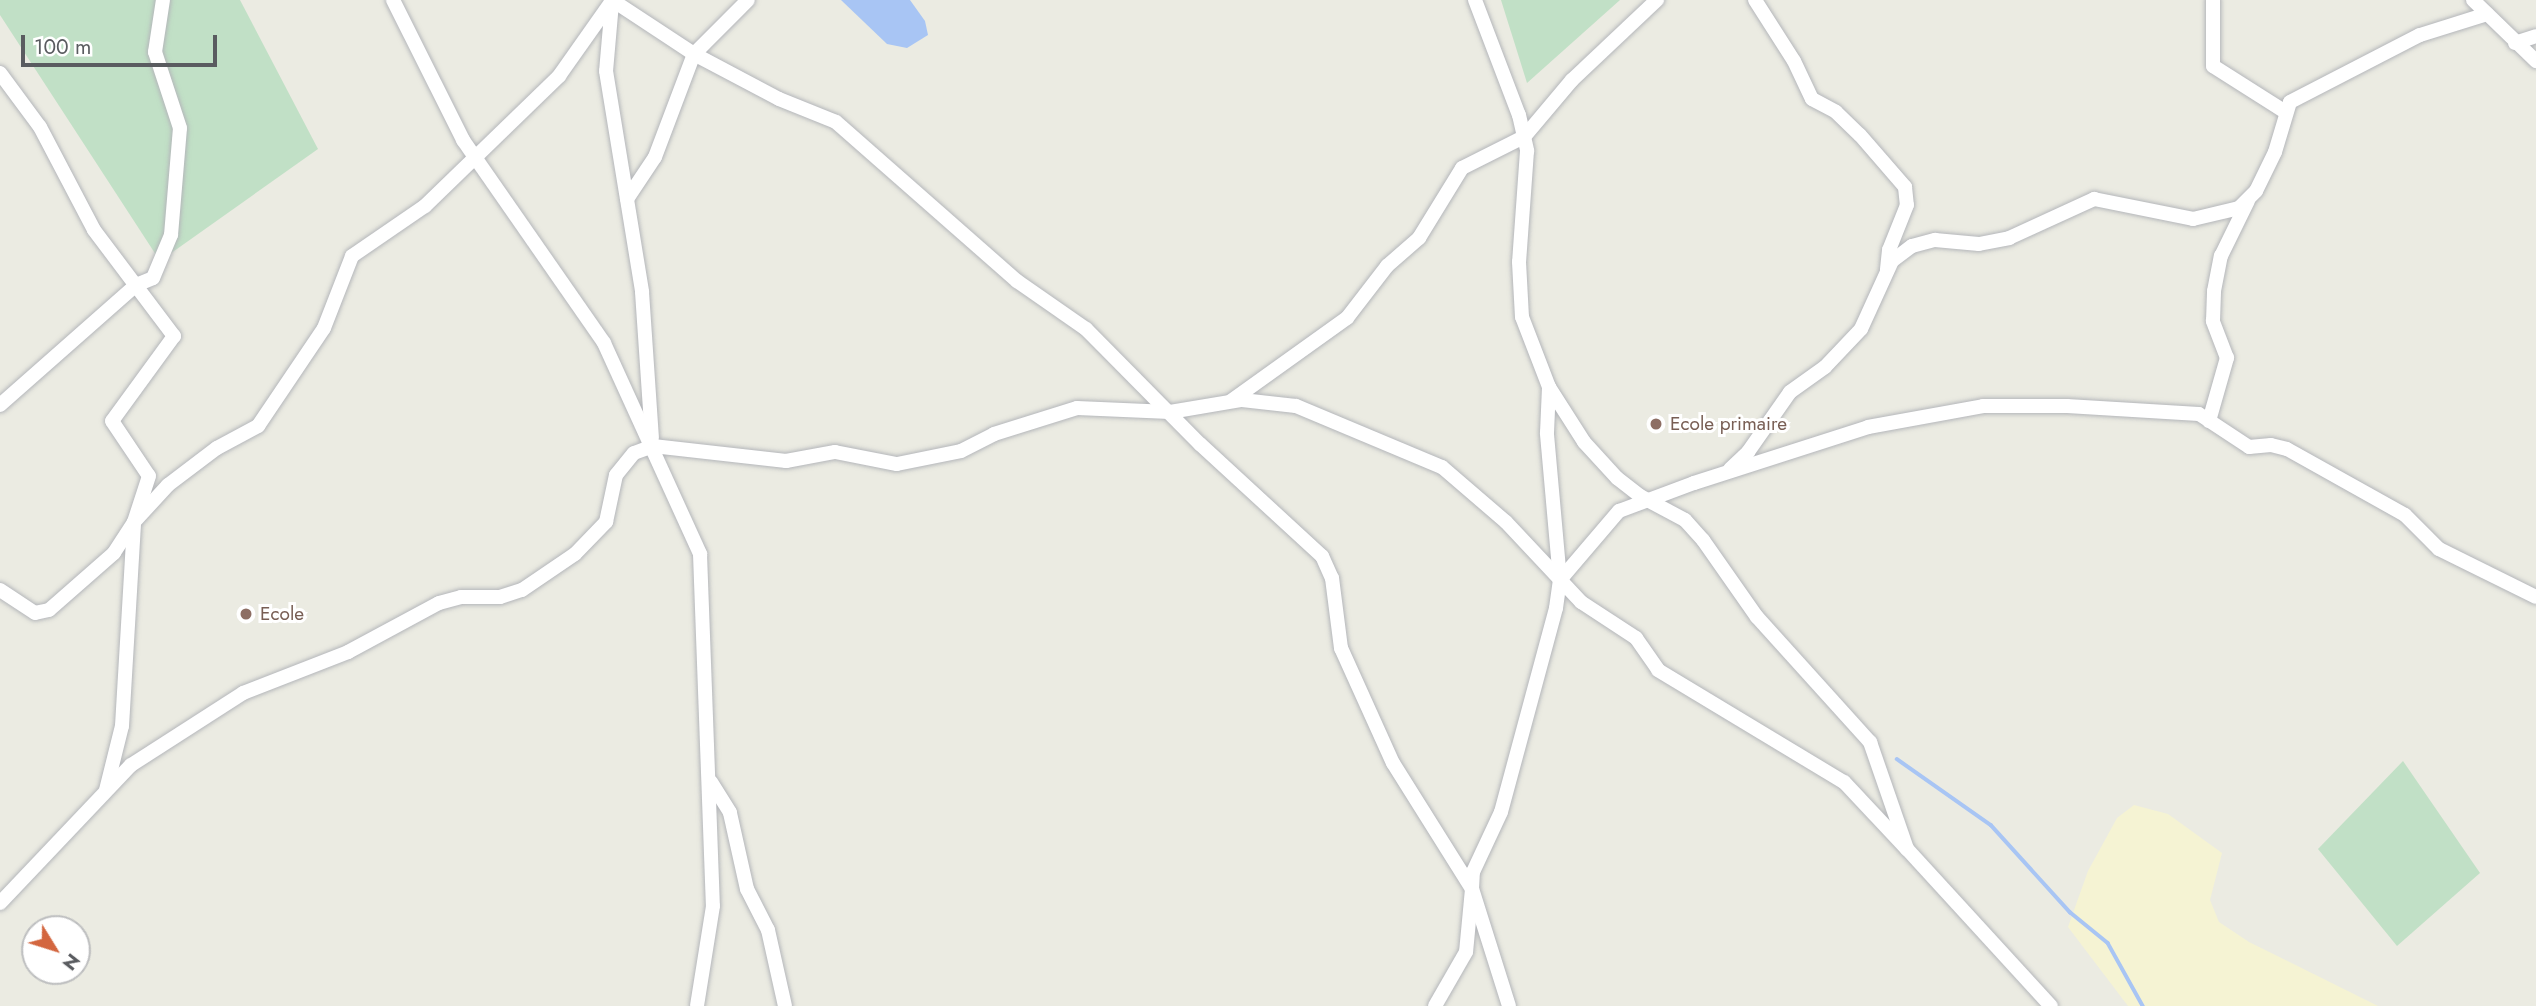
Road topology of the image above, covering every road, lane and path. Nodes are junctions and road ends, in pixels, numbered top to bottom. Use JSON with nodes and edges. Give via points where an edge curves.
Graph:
{"nodes":[{"id":1,"x":163,"y":0,"type":"edge"},
{"id":2,"x":393,"y":0,"type":"edge"},
{"id":3,"x":612,"y":0,"type":"edge"},
{"id":4,"x":748,"y":0,"type":"edge"},
{"id":5,"x":1475,"y":0,"type":"edge"},
{"id":6,"x":1657,"y":0,"type":"edge"},
{"id":7,"x":1755,"y":0,"type":"edge"},
{"id":8,"x":2213,"y":0,"type":"edge"},
{"id":9,"x":2473,"y":0,"type":"edge"},
{"id":10,"x":2487,"y":14,"type":"junction"},
{"id":11,"x":2536,"y":36,"type":"edge"},
{"id":12,"x":2515,"y":43,"type":"junction"},
{"id":13,"x":694,"y":54,"type":"junction"},
{"id":14,"x":2536,"y":61,"type":"edge"},
{"id":15,"x":0,"y":73,"type":"edge"},
{"id":16,"x":2284,"y":111,"type":"junction"},
{"id":17,"x":1524,"y":137,"type":"junction"},
{"id":18,"x":475,"y":157,"type":"junction"},
{"id":19,"x":627,"y":199,"type":"junction"},
{"id":20,"x":2249,"y":200,"type":"junction"},
{"id":21,"x":1887,"y":272,"type":"junction"},
{"id":22,"x":136,"y":285,"type":"junction"},
{"id":23,"x":1549,"y":387,"type":"junction"},
{"id":24,"x":1230,"y":402,"type":"junction"},
{"id":25,"x":0,"y":405,"type":"edge"},
{"id":26,"x":1170,"y":412,"type":"junction"},
{"id":27,"x":2209,"y":421,"type":"junction"},
{"id":28,"x":653,"y":446,"type":"junction"},
{"id":29,"x":1726,"y":472,"type":"junction"},
{"id":30,"x":1650,"y":502,"type":"junction"},
{"id":31,"x":134,"y":522,"type":"junction"},
{"id":32,"x":1560,"y":580,"type":"junction"},
{"id":33,"x":0,"y":590,"type":"edge"},
{"id":34,"x":2536,"y":597,"type":"edge"},
{"id":35,"x":711,"y":781,"type":"junction"},
{"id":36,"x":106,"y":791,"type":"junction"},
{"id":37,"x":1907,"y":849,"type":"junction"},
{"id":38,"x":1472,"y":889,"type":"junction"},
{"id":39,"x":0,"y":903,"type":"edge"},
{"id":40,"x":697,"y":1006,"type":"edge"},
{"id":41,"x":785,"y":1006,"type":"edge"},
{"id":42,"x":1434,"y":1006,"type":"edge"},
{"id":43,"x":1509,"y":1006,"type":"edge"},
{"id":44,"x":2051,"y":1006,"type":"edge"}],
"edges":[{"from":1,"to":22,"type":"street","via":[[155,52],[180,128],[171,235],[153,278]]},
{"from":2,"to":18,"type":"street"},
{"from":3,"to":13,"type":"street"},
{"from":3,"to":18,"type":"street","via":[[559,76]]},
{"from":3,"to":19,"type":"street","via":[[606,72]]},
{"from":4,"to":13,"type":"street"},
{"from":5,"to":17,"type":"street"},
{"from":6,"to":17,"type":"street","via":[[1572,80]]},
{"from":7,"to":21,"type":"street","via":[[1812,99],[1836,112],[1905,187],[1907,205],[1889,250]]},
{"from":8,"to":16,"type":"street","via":[[2213,66]]},
{"from":9,"to":10,"type":"street"},
{"from":10,"to":12,"type":"street"},
{"from":10,"to":16,"type":"street","via":[[2420,35],[2290,102]]},
{"from":11,"to":12,"type":"street"},
{"from":12,"to":14,"type":"street"},
{"from":13,"to":19,"type":"street","via":[[655,157]]},
{"from":13,"to":26,"type":"street","via":[[779,99],[836,122],[1017,281],[1086,329]]},
{"from":15,"to":22,"type":"street","via":[[40,127],[94,230]]},
{"from":16,"to":20,"type":"street","via":[[2276,152]]},
{"from":17,"to":23,"type":"street","via":[[1522,317]]},
{"from":17,"to":24,"type":"street","via":[[1462,168],[1419,238],[1387,266],[1362,303]]},
{"from":18,"to":28,"type":"street","via":[[604,343]]},
{"from":18,"to":31,"type":"street","via":[[425,206],[352,256],[324,328],[258,426],[217,448],[168,485]]},
{"from":19,"to":28,"type":"street","via":[[642,292]]},
{"from":20,"to":21,"type":"street","via":[[2214,217],[2193,219],[2094,199],[2008,238],[1979,244],[1935,240],[1912,246],[1892,261]]},
{"from":20,"to":27,"type":"street","via":[[2221,256],[2214,290],[2213,321],[2227,358]]},
{"from":21,"to":29,"type":"street","via":[[1861,329],[1825,367],[1790,392],[1748,452]]},
{"from":22,"to":25,"type":"street"},
{"from":22,"to":31,"type":"street","via":[[174,336],[112,421],[149,476]]},
{"from":23,"to":30,"type":"street","via":[[1584,442],[1617,478]]},
{"from":23,"to":32,"type":"street","via":[[1547,433]]},
{"from":24,"to":26,"type":"street"},
{"from":24,"to":32,"type":"street","via":[[1296,406],[1424,456],[1506,523]]},
{"from":26,"to":28,"type":"street","via":[[1077,408],[994,434],[961,451],[897,464],[835,452],[786,461]]},
{"from":26,"to":38,"type":"street","via":[[1322,556],[1332,578],[1341,648],[1393,763]]},
{"from":27,"to":29,"type":"street","via":[[2186,412],[1983,406],[1868,427]]},
{"from":27,"to":34,"type":"street","via":[[2249,447],[2287,449],[2405,515],[2439,549]]},
{"from":28,"to":35,"type":"street","via":[[700,554]]},
{"from":28,"to":36,"type":"street","via":[[624,462],[606,522],[596,537],[522,590],[500,597],[461,597],[439,603],[348,652],[243,693],[131,765]]},
{"from":29,"to":30,"type":"street"},
{"from":30,"to":32,"type":"street","via":[[1619,511]]},
{"from":30,"to":37,"type":"street","via":[[1694,530],[1757,617],[1870,742]]},
{"from":31,"to":33,"type":"street","via":[[114,554],[49,610],[35,613]]},
{"from":31,"to":36,"type":"street","via":[[122,726]]},
{"from":32,"to":37,"type":"street","via":[[1581,603],[1636,638],[1658,670],[1844,782]]},
{"from":32,"to":38,"type":"street","via":[[1518,754],[1501,812],[1473,872]]},
{"from":35,"to":40,"type":"street","via":[[713,906]]},
{"from":35,"to":41,"type":"street","via":[[730,813],[747,889],[768,930]]},
{"from":36,"to":39,"type":"street"},
{"from":37,"to":44,"type":"street"},
{"from":38,"to":42,"type":"street","via":[[1466,952]]},
{"from":38,"to":43,"type":"street"}]}
